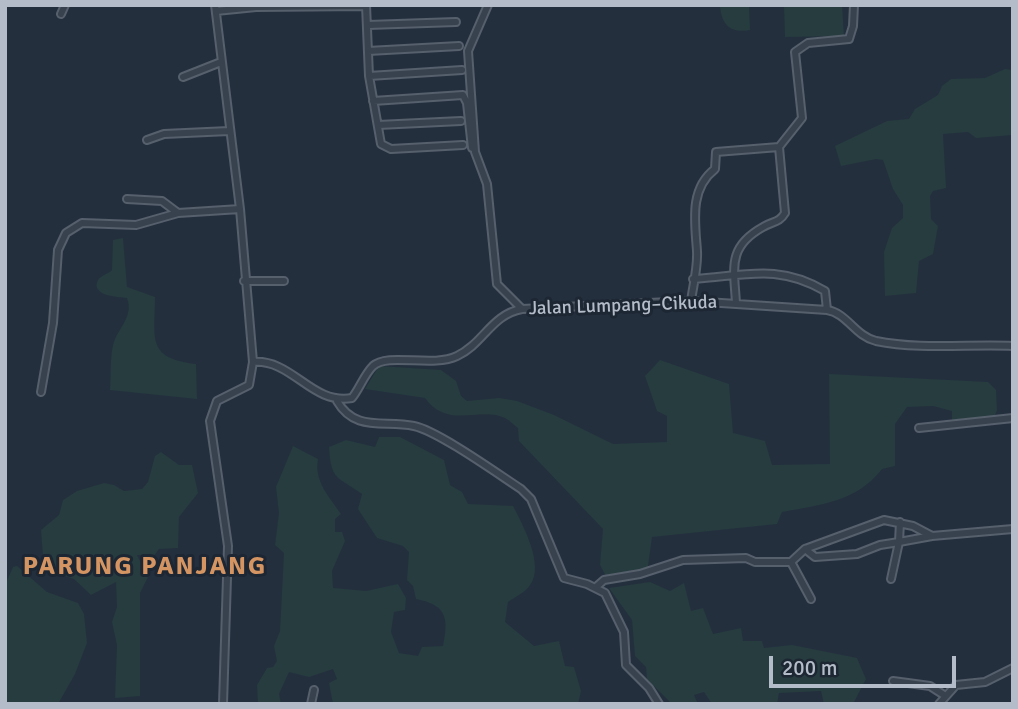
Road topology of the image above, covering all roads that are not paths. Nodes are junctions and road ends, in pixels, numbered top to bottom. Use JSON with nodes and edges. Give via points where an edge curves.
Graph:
{"nodes":[{"id":1,"x":65,"y":5,"type":"edge"},
{"id":2,"x":488,"y":5,"type":"edge"},
{"id":3,"x":854,"y":5,"type":"edge"},
{"id":4,"x":256,"y":6,"type":"edge"},
{"id":5,"x":288,"y":6,"type":"edge"},
{"id":6,"x":300,"y":6,"type":"edge"},
{"id":7,"x":366,"y":6,"type":"edge"},
{"id":8,"x":215,"y":8,"type":"edge"},
{"id":9,"x":61,"y":15,"type":"dead end"},
{"id":10,"x":456,"y":22,"type":"dead end"},
{"id":11,"x":368,"y":25,"type":"junction"},
{"id":12,"x":459,"y":47,"type":"dead end"},
{"id":13,"x":368,"y":51,"type":"junction"},
{"id":14,"x":220,"y":62,"type":"junction"},
{"id":15,"x":462,"y":70,"type":"dead end"},
{"id":16,"x":369,"y":76,"type":"junction"},
{"id":17,"x":183,"y":77,"type":"dead end"},
{"id":18,"x":373,"y":101,"type":"junction"},
{"id":19,"x":461,"y":121,"type":"dead end"},
{"id":20,"x":378,"y":125,"type":"junction"},
{"id":21,"x":229,"y":131,"type":"junction"},
{"id":22,"x":147,"y":140,"type":"dead end"},
{"id":23,"x":463,"y":145,"type":"dead end"},
{"id":24,"x":779,"y":147,"type":"junction"},
{"id":25,"x":475,"y":152,"type":"junction"},
{"id":26,"x":127,"y":199,"type":"dead end"},
{"id":27,"x":240,"y":209,"type":"junction"},
{"id":28,"x":178,"y":214,"type":"junction"},
{"id":29,"x":734,"y":275,"type":"junction"},
{"id":30,"x":693,"y":279,"type":"junction"},
{"id":31,"x":244,"y":281,"type":"junction"},
{"id":32,"x":284,"y":281,"type":"dead end"},
{"id":33,"x":691,"y":301,"type":"junction"},
{"id":34,"x":736,"y":303,"type":"junction"},
{"id":35,"x":522,"y":309,"type":"junction"},
{"id":36,"x":827,"y":310,"type":"junction"},
{"id":37,"x":1013,"y":346,"type":"edge"},
{"id":38,"x":253,"y":362,"type":"junction"},
{"id":39,"x":41,"y":392,"type":"dead end"},
{"id":40,"x":337,"y":401,"type":"junction"},
{"id":41,"x":1013,"y":418,"type":"edge"},
{"id":42,"x":919,"y":428,"type":"dead end"},
{"id":43,"x":900,"y":522,"type":"junction"},
{"id":44,"x":1013,"y":529,"type":"edge"},
{"id":45,"x":932,"y":536,"type":"junction"},
{"id":46,"x":899,"y":542,"type":"junction"},
{"id":47,"x":805,"y":549,"type":"junction"},
{"id":48,"x":791,"y":562,"type":"junction"},
{"id":49,"x":891,"y":579,"type":"dead end"},
{"id":50,"x":596,"y":587,"type":"junction"},
{"id":51,"x":811,"y":599,"type":"dead end"},
{"id":52,"x":1013,"y":668,"type":"edge"},
{"id":53,"x":893,"y":681,"type":"dead end"},
{"id":54,"x":314,"y":690,"type":"dead end"},
{"id":55,"x":944,"y":695,"type":"junction"},
{"id":56,"x":223,"y":704,"type":"edge"},
{"id":57,"x":311,"y":704,"type":"edge"},
{"id":58,"x":659,"y":704,"type":"edge"},
{"id":59,"x":939,"y":704,"type":"edge"}],
"edges":[{"from":1,"to":9,"type":"street"},
{"from":2,"to":25,"type":"street","via":[[468,51]]},
{"from":3,"to":24,"type":"street","via":[[853,26],[846,41],[808,43],[797,49],[802,118]]},
{"from":4,"to":5,"type":"street"},
{"from":4,"to":8,"type":"street"},
{"from":5,"to":6,"type":"street"},
{"from":6,"to":7,"type":"street"},
{"from":7,"to":11,"type":"street"},
{"from":8,"to":14,"type":"street"},
{"from":10,"to":11,"type":"street"},
{"from":11,"to":13,"type":"street"},
{"from":12,"to":13,"type":"street"},
{"from":13,"to":16,"type":"street"},
{"from":14,"to":17,"type":"street"},
{"from":14,"to":21,"type":"street"},
{"from":15,"to":16,"type":"street"},
{"from":16,"to":18,"type":"street"},
{"from":18,"to":20,"type":"street"},
{"from":18,"to":25,"type":"street","via":[[463,95]]},
{"from":19,"to":20,"type":"street"},
{"from":20,"to":23,"type":"street","via":[[381,144],[391,149]]},
{"from":21,"to":22,"type":"street","via":[[164,134]]},
{"from":21,"to":27,"type":"street"},
{"from":24,"to":29,"type":"street","via":[[785,213],[738,247]]},
{"from":24,"to":30,"type":"street","via":[[716,152],[715,169],[697,192]]},
{"from":25,"to":35,"type":"street","via":[[487,184],[497,284]]},
{"from":26,"to":28,"type":"street","via":[[162,201]]},
{"from":27,"to":28,"type":"street"},
{"from":27,"to":31,"type":"street"},
{"from":28,"to":39,"type":"street","via":[[136,225],[82,223],[66,233],[58,250],[53,323]]},
{"from":29,"to":30,"type":"street"},
{"from":29,"to":34,"type":"street"},
{"from":29,"to":36,"type":"street","via":[[786,274],[825,291]]},
{"from":30,"to":33,"type":"street"},
{"from":31,"to":32,"type":"street"},
{"from":31,"to":38,"type":"street"},
{"from":33,"to":34,"type":"street","name":"Jalan Lumpang–Cikuda"},
{"from":33,"to":35,"type":"street","name":"Jalan Lumpang–Cikuda"},
{"from":34,"to":36,"type":"street","name":"Jalan Lumpang–Cikuda"},
{"from":35,"to":40,"type":"street","name":"Jalan Lumpang–Cikuda","via":[[499,317],[477,342],[456,356],[413,363],[387,359],[374,364],[352,398]]},
{"from":36,"to":37,"type":"street","via":[[836,311],[856,331],[877,341]]},
{"from":38,"to":40,"type":"street","via":[[272,361]]},
{"from":38,"to":56,"type":"street","via":[[249,386],[217,401],[210,421],[228,546]]},
{"from":40,"to":50,"type":"street","via":[[358,422],[415,426],[521,489],[530,499],[564,579]]},
{"from":41,"to":42,"type":"street"},
{"from":43,"to":45,"type":"street"},
{"from":43,"to":46,"type":"street"},
{"from":43,"to":47,"type":"street","via":[[871,523]]},
{"from":44,"to":45,"type":"street"},
{"from":45,"to":46,"type":"street"},
{"from":46,"to":47,"type":"street","via":[[840,557],[815,557]]},
{"from":46,"to":49,"type":"street"},
{"from":47,"to":48,"type":"street"},
{"from":48,"to":50,"type":"street","via":[[683,560],[604,580]]},
{"from":48,"to":51,"type":"street"},
{"from":50,"to":58,"type":"street","via":[[609,600],[622,626],[626,665]]},
{"from":52,"to":55,"type":"street","via":[[985,682],[956,685]]},
{"from":53,"to":55,"type":"street","via":[[930,686]]},
{"from":54,"to":57,"type":"street"},
{"from":55,"to":59,"type":"street"}]}
